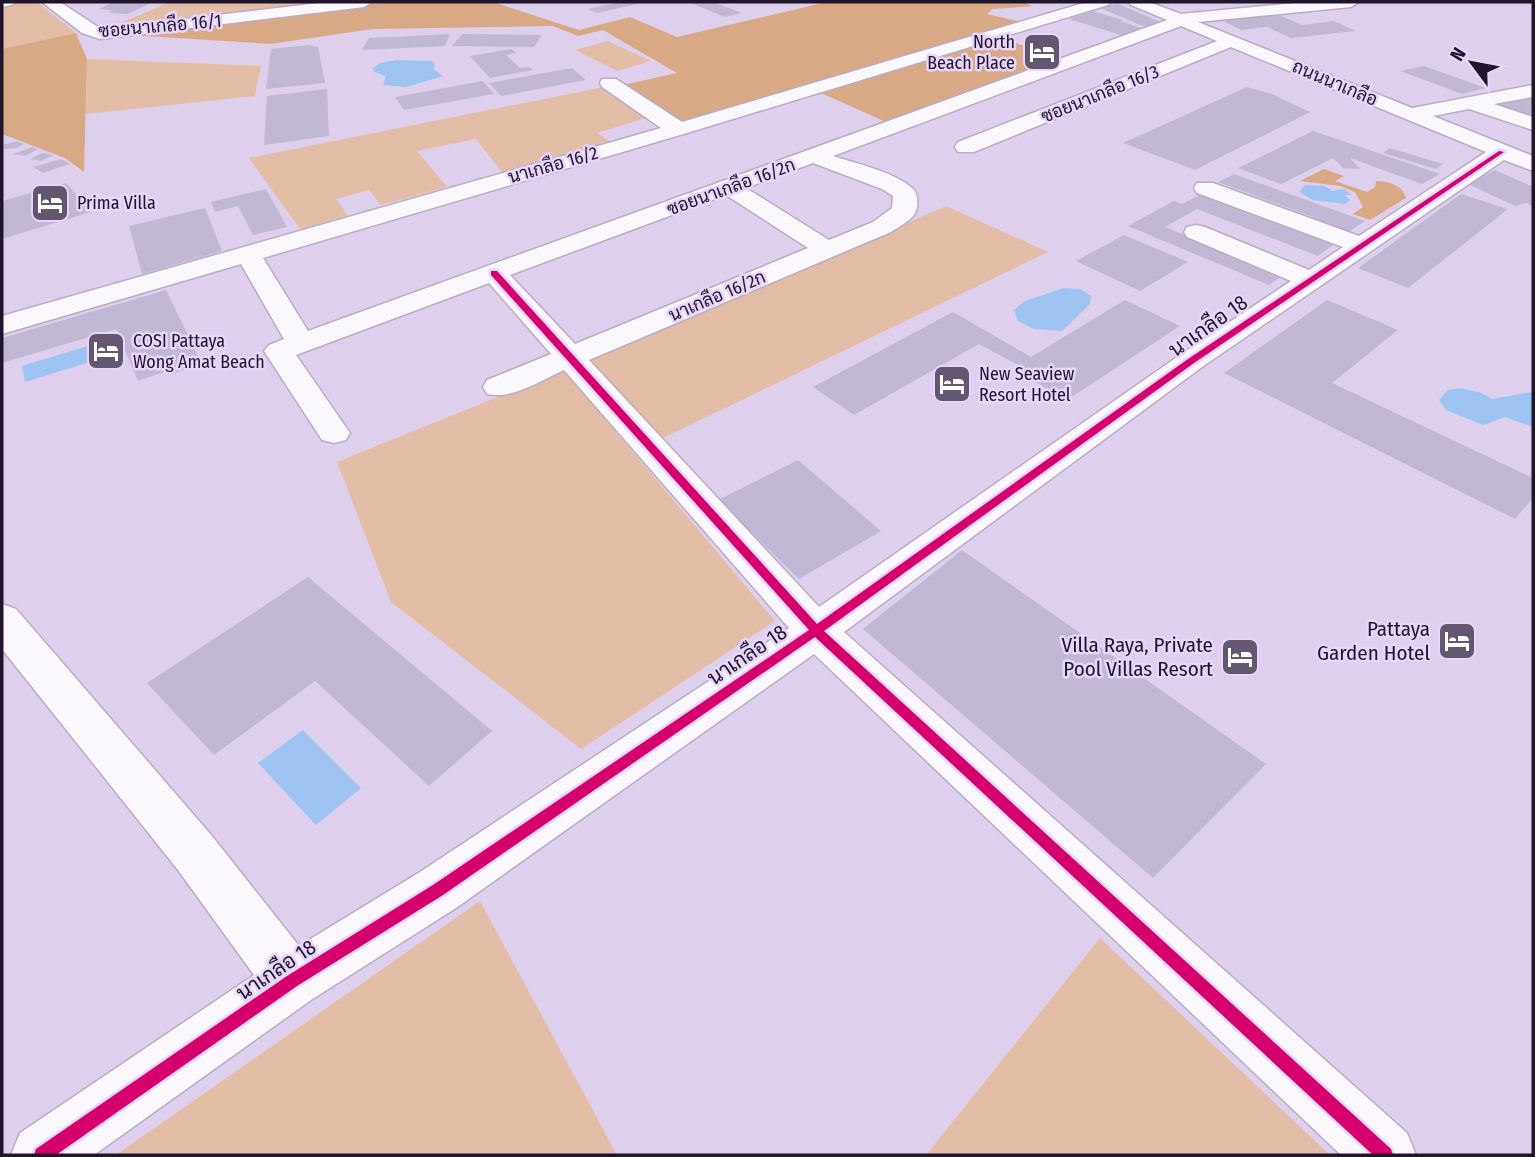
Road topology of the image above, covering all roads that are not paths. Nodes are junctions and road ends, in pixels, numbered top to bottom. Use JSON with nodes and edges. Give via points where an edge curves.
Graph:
{"nodes":[{"id":1,"x":50,"y":2,"type":"edge"},
{"id":2,"x":364,"y":2,"type":"edge"},
{"id":3,"x":1103,"y":2,"type":"edge"},
{"id":4,"x":1136,"y":2,"type":"edge"},
{"id":5,"x":1351,"y":2,"type":"edge"},
{"id":6,"x":1181,"y":19,"type":"junction"},
{"id":7,"x":1234,"y":40,"type":"junction"},
{"id":8,"x":609,"y":83,"type":"dead end"},
{"id":9,"x":1533,"y":91,"type":"edge"},
{"id":10,"x":1474,"y":104,"type":"junction"},
{"id":11,"x":1411,"y":114,"type":"junction"},
{"id":12,"x":1533,"y":124,"type":"edge"},
{"id":13,"x":680,"y":129,"type":"junction"},
{"id":14,"x":966,"y":147,"type":"dead end"},
{"id":15,"x":814,"y":156,"type":"junction"},
{"id":16,"x":1517,"y":158,"type":"edge"},
{"id":17,"x":729,"y":187,"type":"junction"},
{"id":18,"x":1205,"y":188,"type":"dead end"},
{"id":19,"x":1196,"y":232,"type":"dead end"},
{"id":20,"x":1360,"y":244,"type":"junction"},
{"id":21,"x":828,"y":250,"type":"junction"},
{"id":22,"x":247,"y":253,"type":"junction"},
{"id":23,"x":494,"y":273,"type":"junction"},
{"id":24,"x":1309,"y":279,"type":"junction"},
{"id":25,"x":2,"y":325,"type":"edge"},
{"id":26,"x":290,"y":347,"type":"junction"},
{"id":27,"x":570,"y":358,"type":"junction"},
{"id":28,"x":498,"y":387,"type":"dead end"},
{"id":29,"x":334,"y":433,"type":"dead end"},
{"id":30,"x":2,"y":620,"type":"edge"},
{"id":31,"x":816,"y":631,"type":"junction"},
{"id":32,"x":292,"y":981,"type":"junction"},
{"id":33,"x":42,"y":1155,"type":"edge"},
{"id":34,"x":1385,"y":1155,"type":"edge"}],
"edges":[{"from":1,"to":2,"type":"street","name":"ซอยนาเกลือ 16/1","via":[[89,32],[100,34]]},
{"from":3,"to":13,"type":"street","name":"นาเกลือ 16/2"},
{"from":4,"to":6,"type":"street","name":"ถนนนาเกลือ"},
{"from":5,"to":6,"type":"street"},
{"from":6,"to":7,"type":"street","name":"ถนนนาเกลือ"},
{"from":6,"to":15,"type":"street","name":"ซอยนาเกลือ 16/2ก"},
{"from":7,"to":11,"type":"street","name":"ถนนนาเกลือ"},
{"from":7,"to":14,"type":"street","name":"ซอยนาเกลือ 16/3"},
{"from":8,"to":13,"type":"street"},
{"from":9,"to":10,"type":"street"},
{"from":10,"to":11,"type":"street"},
{"from":10,"to":12,"type":"street"},
{"from":11,"to":16,"type":"street","name":"ถนนนาเกลือ"},
{"from":13,"to":22,"type":"street","name":"นาเกลือ 16/2"},
{"from":15,"to":17,"type":"street","name":"ซอยนาเกลือ 16/2ก"},
{"from":15,"to":21,"type":"street","name":"นาเกลือ 16/2ก","via":[[905,194],[904,211],[892,221]]},
{"from":16,"to":20,"type":"street","name":"นาเกลือ 18"},
{"from":17,"to":21,"type":"street"},
{"from":17,"to":23,"type":"street","name":"ซอยนาเกลือ 16/2ก"},
{"from":18,"to":20,"type":"street"},
{"from":19,"to":24,"type":"street"},
{"from":20,"to":24,"type":"street","name":"นาเกลือ 18"},
{"from":21,"to":27,"type":"street","name":"นาเกลือ 16/2ก"},
{"from":22,"to":25,"type":"street","name":"นาเกลือ 16/2"},
{"from":22,"to":26,"type":"street"},
{"from":23,"to":26,"type":"street","name":"ซอยนาเกลือ 16/2ก"},
{"from":23,"to":27,"type":"street"},
{"from":24,"to":31,"type":"street","name":"นาเกลือ 18"},
{"from":26,"to":29,"type":"street"},
{"from":27,"to":28,"type":"street","name":"นาเกลือ 16/2ก"},
{"from":27,"to":31,"type":"street"},
{"from":30,"to":32,"type":"street","via":[[195,853]]},
{"from":31,"to":32,"type":"street","name":"นาเกลือ 18","via":[[438,890]]},
{"from":31,"to":34,"type":"street"},
{"from":32,"to":33,"type":"street","name":"นาเกลือ 18"}]}
